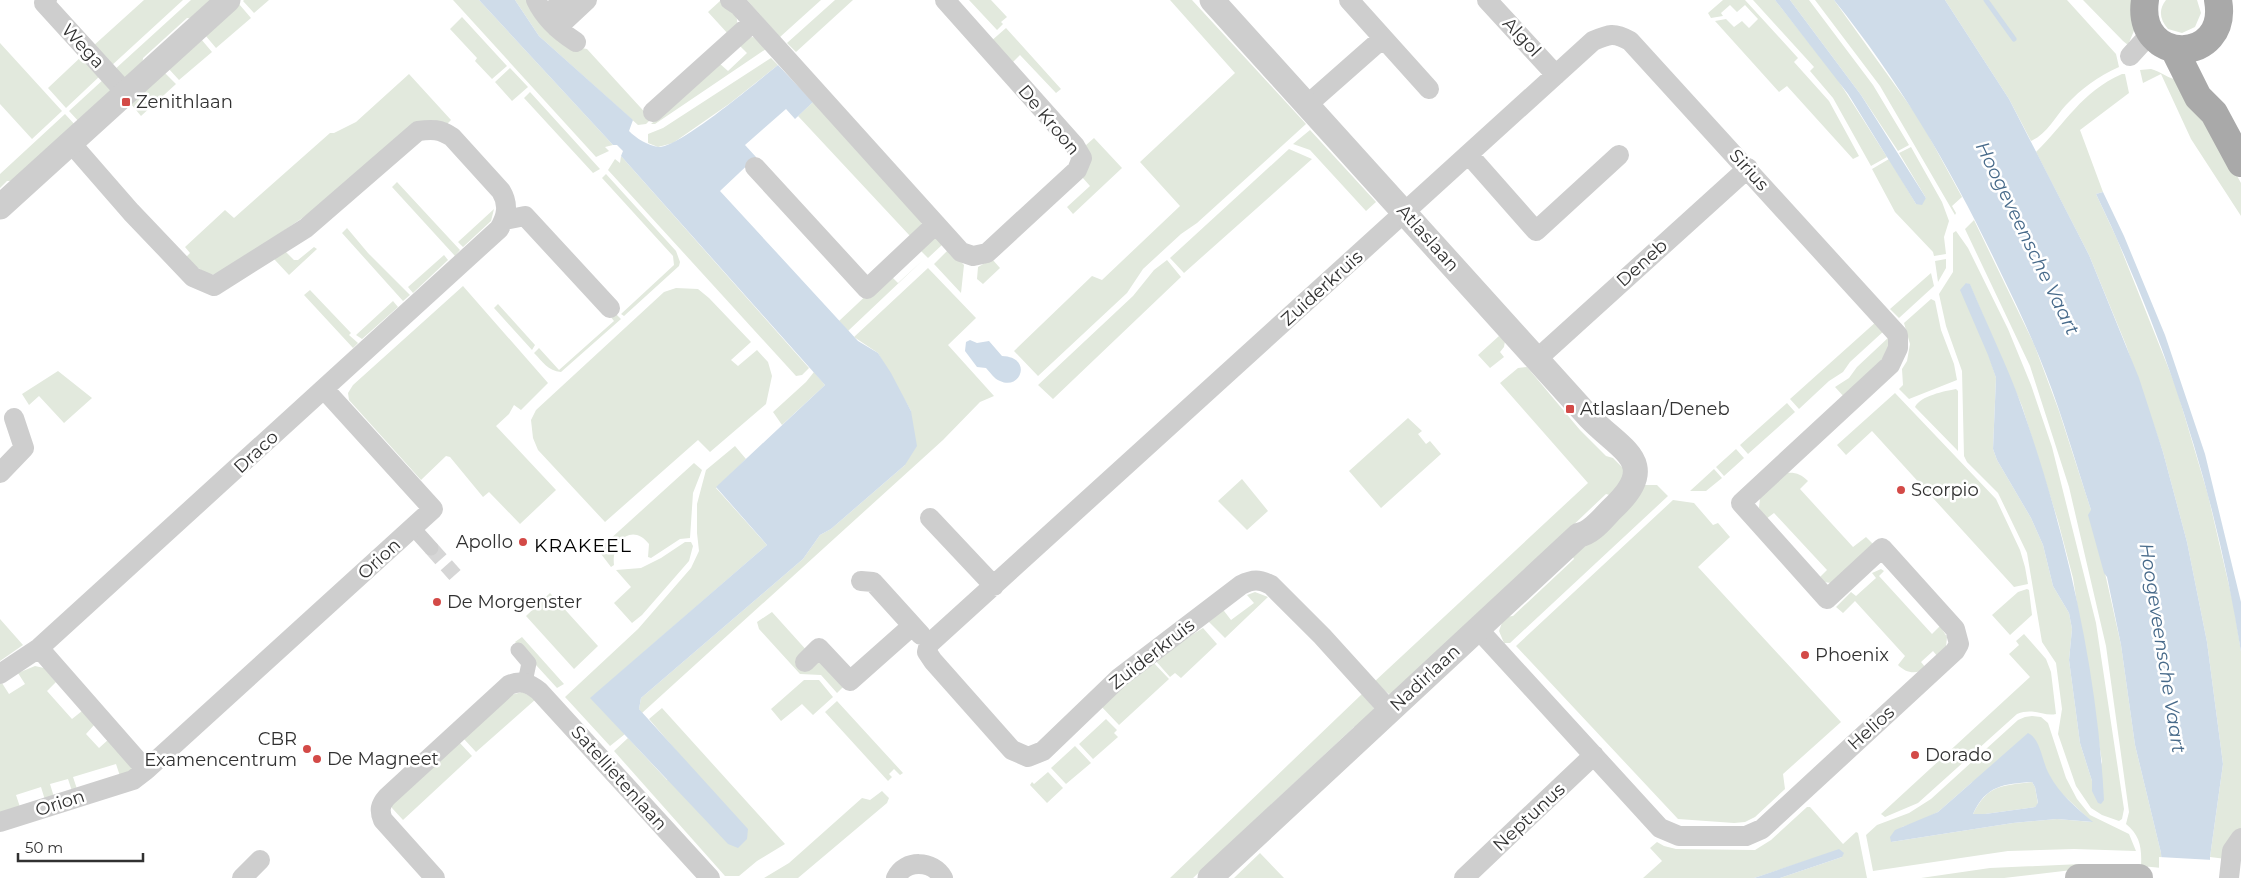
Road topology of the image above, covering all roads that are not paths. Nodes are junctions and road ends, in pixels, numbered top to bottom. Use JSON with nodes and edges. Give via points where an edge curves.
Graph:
{"nodes":[{"id":1,"x":47,"y":0,"type":"edge"},
{"id":2,"x":228,"y":0,"type":"edge"},
{"id":3,"x":564,"y":0,"type":"edge"},
{"id":4,"x":588,"y":0,"type":"edge"},
{"id":5,"x":730,"y":0,"type":"edge"},
{"id":6,"x":945,"y":0,"type":"edge"},
{"id":7,"x":1212,"y":0,"type":"edge"},
{"id":8,"x":1349,"y":0,"type":"edge"},
{"id":9,"x":1487,"y":0,"type":"edge"},
{"id":10,"x":2145,"y":0,"type":"edge"},
{"id":11,"x":2218,"y":0,"type":"edge"},
{"id":12,"x":547,"y":15,"type":"edge"},
{"id":13,"x":753,"y":22,"type":"junction"},
{"id":14,"x":2150,"y":34,"type":"junction"},
{"id":15,"x":1384,"y":38,"type":"junction"},
{"id":16,"x":576,"y":42,"type":"dead end"},
{"id":17,"x":2187,"y":47,"type":"junction"},
{"id":18,"x":2130,"y":56,"type":"dead end"},
{"id":19,"x":1556,"y":74,"type":"junction"},
{"id":20,"x":1429,"y":89,"type":"dead end"},
{"id":21,"x":125,"y":92,"type":"junction"},
{"id":22,"x":1307,"y":105,"type":"junction"},
{"id":23,"x":653,"y":112,"type":"dead end"},
{"id":24,"x":70,"y":142,"type":"junction"},
{"id":25,"x":1469,"y":155,"type":"junction"},
{"id":26,"x":1619,"y":156,"type":"dead end"},
{"id":27,"x":2241,"y":163,"type":"edge"},
{"id":28,"x":755,"y":167,"type":"dead end"},
{"id":29,"x":1748,"y":168,"type":"junction"},
{"id":30,"x":0,"y":207,"type":"edge"},
{"id":31,"x":1405,"y":213,"type":"junction"},
{"id":32,"x":505,"y":220,"type":"junction"},
{"id":33,"x":936,"y":224,"type":"junction"},
{"id":34,"x":610,"y":308,"type":"dead end"},
{"id":35,"x":1537,"y":359,"type":"junction"},
{"id":36,"x":324,"y":389,"type":"junction"},
{"id":37,"x":14,"y":418,"type":"dead end"},
{"id":38,"x":1794,"y":453,"type":"joint"},
{"id":39,"x":0,"y":473,"type":"edge"},
{"id":40,"x":1635,"y":478,"type":"joint"},
{"id":41,"x":930,"y":518,"type":"dead end"},
{"id":42,"x":413,"y":528,"type":"junction"},
{"id":43,"x":431,"y":548,"type":"tunnel mouth"},
{"id":44,"x":861,"y":581,"type":"dead end"},
{"id":45,"x":994,"y":586,"type":"junction"},
{"id":46,"x":912,"y":626,"type":"junction"},
{"id":47,"x":1478,"y":629,"type":"junction"},
{"id":48,"x":929,"y":644,"type":"junction"},
{"id":49,"x":39,"y":648,"type":"junction"},
{"id":50,"x":518,"y":650,"type":"dead end"},
{"id":51,"x":805,"y":662,"type":"dead end"},
{"id":52,"x":0,"y":674,"type":"edge"},
{"id":53,"x":525,"y":682,"type":"junction"},
{"id":54,"x":1390,"y":711,"type":"junction"},
{"id":55,"x":1594,"y":754,"type":"junction"},
{"id":56,"x":146,"y":770,"type":"junction"},
{"id":57,"x":0,"y":822,"type":"edge"},
{"id":58,"x":2241,"y":838,"type":"edge"},
{"id":59,"x":264,"y":857,"type":"dead end"},
{"id":60,"x":2129,"y":877,"type":"edge"},
{"id":61,"x":242,"y":878,"type":"edge"},
{"id":62,"x":435,"y":878,"type":"edge"},
{"id":63,"x":710,"y":878,"type":"edge"},
{"id":64,"x":896,"y":878,"type":"edge"},
{"id":65,"x":943,"y":878,"type":"edge"},
{"id":66,"x":1210,"y":878,"type":"edge"},
{"id":67,"x":1464,"y":878,"type":"edge"},
{"id":68,"x":2080,"y":878,"type":"edge"},
{"id":69,"x":2229,"y":878,"type":"edge"}],
"edges":[{"from":1,"to":21,"type":"street","name":"Wega","via":[[44,3]]},
{"from":2,"to":21,"type":"street"},
{"from":3,"to":12,"type":"street"},
{"from":4,"to":12,"type":"street"},
{"from":5,"to":13,"type":"street","name":"De Kroon"},
{"from":6,"to":33,"type":"street","name":"De Kroon","via":[[1076,146],[1082,158],[1077,170],[987,253],[973,256],[961,252]]},
{"from":7,"to":22,"type":"street","name":"Atlaslaan"},
{"from":8,"to":15,"type":"street"},
{"from":9,"to":19,"type":"street","name":"Algol"},
{"from":10,"to":14,"type":"main road","via":[[2145,23]]},
{"from":11,"to":17,"type":"main road","via":[[2219,21],[2209,39]]},
{"from":12,"to":16,"type":"street"},
{"from":13,"to":23,"type":"street"},
{"from":13,"to":33,"type":"street","name":"De Kroon"},
{"from":14,"to":17,"type":"main road","via":[[2161,44]]},
{"from":14,"to":18,"type":"street"},
{"from":15,"to":20,"type":"street"},
{"from":15,"to":22,"type":"street"},
{"from":17,"to":27,"type":"main road","via":[[2214,113]]},
{"from":19,"to":25,"type":"street","name":"Sirius"},
{"from":19,"to":29,"type":"street","name":"Sirius","via":[[1593,41],[1618,34],[1630,41]]},
{"from":21,"to":24,"type":"street"},
{"from":22,"to":31,"type":"street","name":"Atlaslaan"},
{"from":24,"to":30,"type":"street"},
{"from":24,"to":32,"type":"street","via":[[193,277],[214,286],[306,228],[418,131],[433,129],[452,137],[501,191],[505,198]]},
{"from":25,"to":26,"type":"street","via":[[1536,231]]},
{"from":25,"to":31,"type":"street","name":"Sirius"},
{"from":28,"to":33,"type":"street","via":[[867,288]]},
{"from":29,"to":35,"type":"street","name":"Deneb"},
{"from":29,"to":38,"type":"street","name":"Sirius","via":[[1893,328],[1900,342],[1890,365]]},
{"from":31,"to":35,"type":"street","name":"Atlaslaan"},
{"from":31,"to":45,"type":"street","name":"Zuiderkruis"},
{"from":32,"to":34,"type":"street","via":[[525,216]]},
{"from":32,"to":36,"type":"street","name":"Draco"},
{"from":35,"to":40,"type":"street","name":"Atlaslaan","via":[[1589,417],[1626,452],[1633,461]]},
{"from":36,"to":42,"type":"street","name":"Orion","via":[[433,509]]},
{"from":36,"to":49,"type":"street","name":"Draco"},
{"from":37,"to":39,"type":"street","via":[[24,448]]},
{"from":38,"to":55,"type":"street","name":"Helios","via":[[1741,503],[1827,599],[1882,548],[1955,630],[1958,648],[1762,829],[1746,836],[1679,836],[1660,828]]},
{"from":40,"to":47,"type":"street","name":"Nadirlaan","via":[[1630,492]]},
{"from":41,"to":45,"type":"street"},
{"from":42,"to":43,"type":"street"},
{"from":42,"to":56,"type":"street","name":"Orion","via":[[207,720]]},
{"from":44,"to":46,"type":"street","name":"Zuiderkruis","via":[[873,582]]},
{"from":45,"to":48,"type":"street","name":"Zuiderkruis"},
{"from":46,"to":48,"type":"street","name":"Zuiderkruis"},
{"from":46,"to":51,"type":"street","via":[[850,681],[819,648]]},
{"from":47,"to":54,"type":"street","name":"Nadirlaan"},
{"from":47,"to":55,"type":"street","name":"Helios"},
{"from":48,"to":54,"type":"street","name":"Zuiderkruis","via":[[927,652],[933,661],[1012,750],[1028,757],[1042,752],[1118,678],[1234,590],[1252,580],[1261,580],[1271,584]]},
{"from":49,"to":52,"type":"street","name":"Draco"},
{"from":49,"to":56,"type":"street"},
{"from":50,"to":53,"type":"street","via":[[529,663]]},
{"from":53,"to":62,"type":"street","via":[[509,685],[381,806],[380,813],[389,828]]},
{"from":53,"to":63,"type":"street","name":"Satellietenlaan","via":[[539,690]]},
{"from":54,"to":66,"type":"street","name":"Nadirlaan"},
{"from":55,"to":67,"type":"street","name":"Neptunus"},
{"from":56,"to":57,"type":"street","name":"Orion","via":[[133,780]]},
{"from":58,"to":69,"type":"street","via":[[2232,851]]},
{"from":59,"to":61,"type":"street"},
{"from":60,"to":68,"type":"main road"},
{"from":64,"to":65,"type":"street","via":[[907,866],[920,863],[932,866]]}]}
